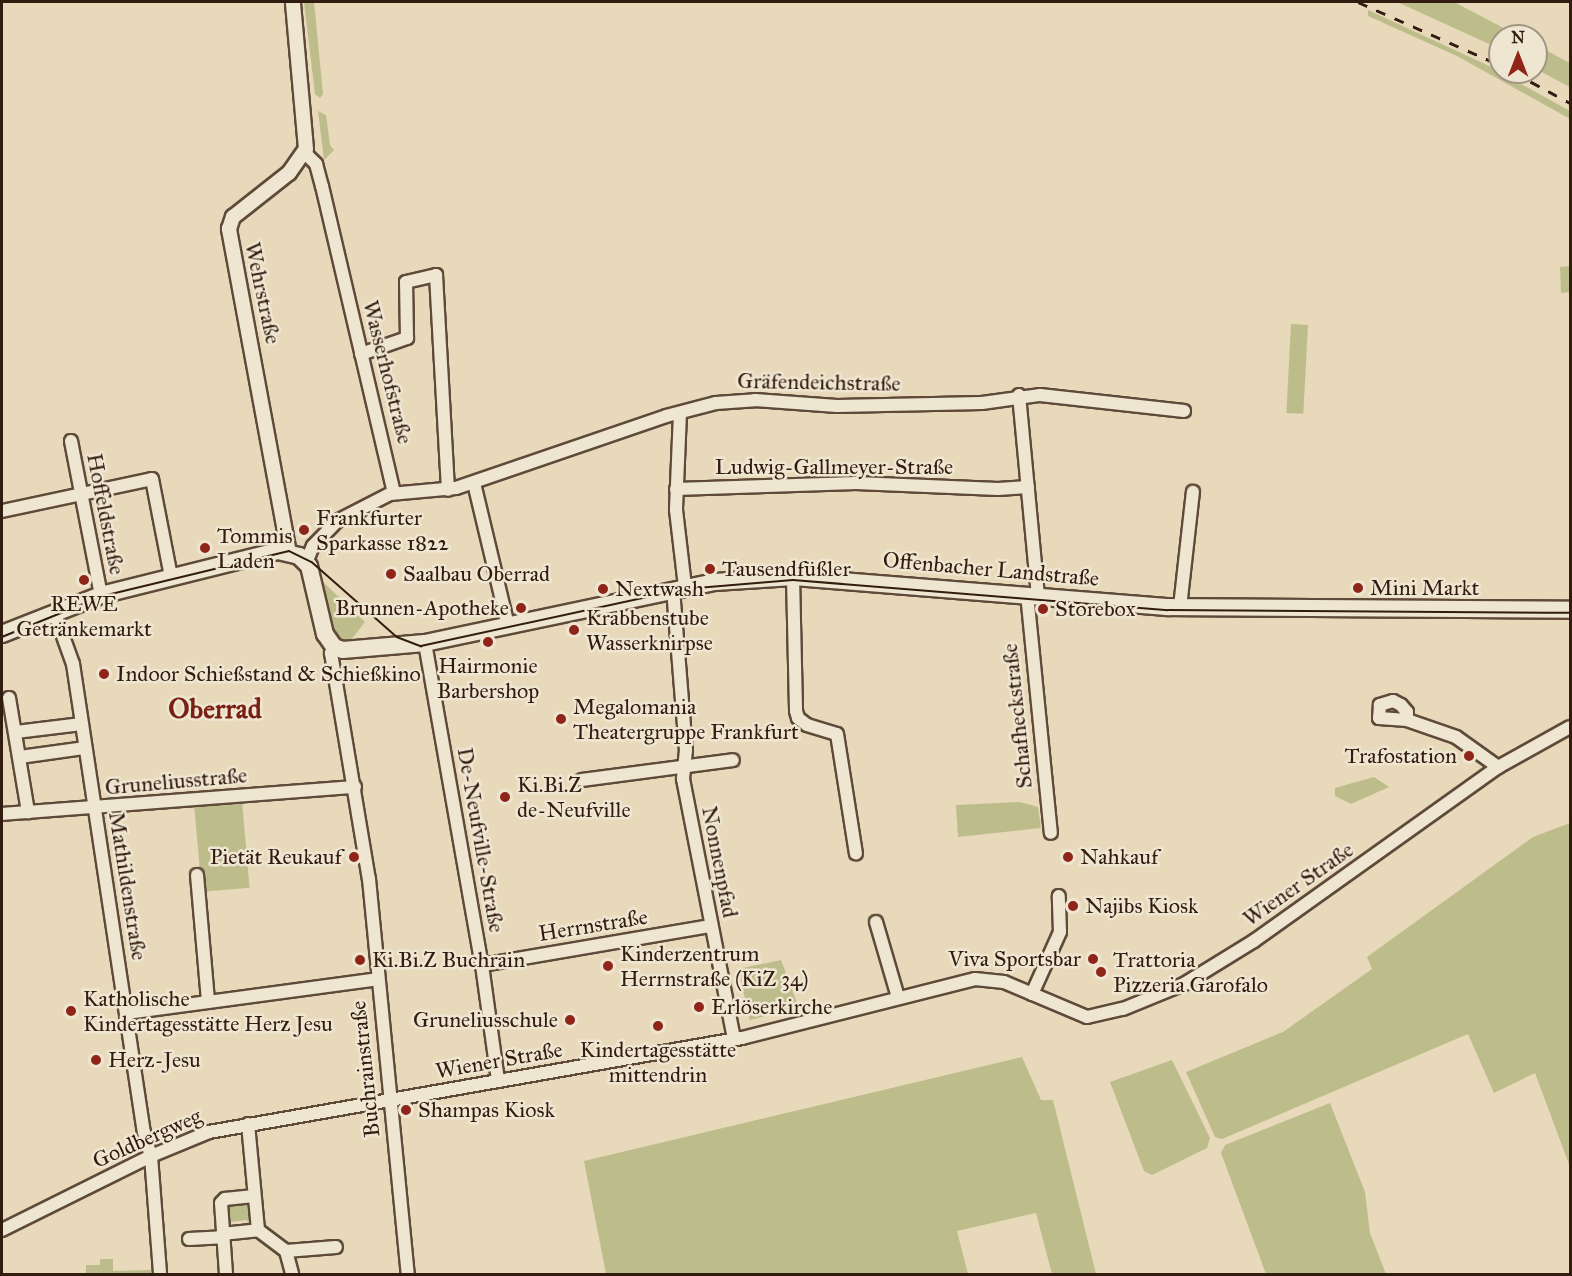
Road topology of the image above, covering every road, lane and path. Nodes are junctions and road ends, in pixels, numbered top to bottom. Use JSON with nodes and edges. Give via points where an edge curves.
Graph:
{"nodes":[{"id":1,"x":293,"y":2,"type":"edge"},
{"id":2,"x":305,"y":153,"type":"junction"},
{"id":3,"x":361,"y":354,"type":"junction"},
{"id":4,"x":1019,"y":395,"type":"junction"},
{"id":5,"x":1184,"y":411,"type":"dead end"},
{"id":6,"x":680,"y":413,"type":"junction"},
{"id":7,"x":71,"y":441,"type":"dead end"},
{"id":8,"x":474,"y":483,"type":"junction"},
{"id":9,"x":1028,"y":487,"type":"junction"},
{"id":10,"x":676,"y":489,"type":"junction"},
{"id":11,"x":448,"y":490,"type":"junction"},
{"id":12,"x":1193,"y":492,"type":"dead end"},
{"id":13,"x":394,"y":493,"type":"junction"},
{"id":14,"x":80,"y":494,"type":"junction"},
{"id":15,"x":2,"y":511,"type":"edge"},
{"id":16,"x":289,"y":553,"type":"junction"},
{"id":17,"x":306,"y":562,"type":"junction"},
{"id":18,"x":171,"y":577,"type":"junction"},
{"id":19,"x":793,"y":577,"type":"junction"},
{"id":20,"x":679,"y":588,"type":"junction"},
{"id":21,"x":101,"y":595,"type":"junction"},
{"id":22,"x":1032,"y":595,"type":"junction"},
{"id":23,"x":1180,"y":607,"type":"junction"},
{"id":24,"x":1570,"y":610,"type":"edge"},
{"id":25,"x":55,"y":614,"type":"junction"},
{"id":26,"x":508,"y":626,"type":"junction"},
{"id":27,"x":2,"y":634,"type":"edge"},
{"id":28,"x":420,"y":643,"type":"junction"},
{"id":29,"x":334,"y":647,"type":"junction"},
{"id":30,"x":9,"y":698,"type":"dead end"},
{"id":31,"x":1407,"y":720,"type":"dead end"},
{"id":32,"x":82,"y":724,"type":"junction"},
{"id":33,"x":1570,"y":727,"type":"edge"},
{"id":34,"x":16,"y":732,"type":"junction"},
{"id":35,"x":85,"y":748,"type":"junction"},
{"id":36,"x":20,"y":757,"type":"junction"},
{"id":37,"x":733,"y":760,"type":"dead end"},
{"id":38,"x":684,"y":764,"type":"junction"},
{"id":39,"x":1497,"y":767,"type":"junction"},
{"id":40,"x":582,"y":780,"type":"dead end"},
{"id":41,"x":355,"y":787,"type":"junction"},
{"id":42,"x":95,"y":808,"type":"junction"},
{"id":43,"x":28,"y":812,"type":"junction"},
{"id":44,"x":2,"y":814,"type":"edge"},
{"id":45,"x":1051,"y":833,"type":"dead end"},
{"id":46,"x":856,"y":854,"type":"dead end"},
{"id":47,"x":197,"y":875,"type":"dead end"},
{"id":48,"x":1059,"y":896,"type":"dead end"},
{"id":49,"x":876,"y":922,"type":"dead end"},
{"id":50,"x":711,"y":926,"type":"junction"},
{"id":51,"x":482,"y":965,"type":"junction"},
{"id":52,"x":377,"y":979,"type":"junction"},
{"id":53,"x":1032,"y":994,"type":"junction"},
{"id":54,"x":898,"y":997,"type":"junction"},
{"id":55,"x":208,"y":1002,"type":"junction"},
{"id":56,"x":127,"y":1013,"type":"junction"},
{"id":57,"x":734,"y":1039,"type":"junction"},
{"id":58,"x":498,"y":1081,"type":"junction"},
{"id":59,"x":388,"y":1100,"type":"junction"},
{"id":60,"x":248,"y":1124,"type":"junction"},
{"id":61,"x":152,"y":1156,"type":"junction"},
{"id":62,"x":254,"y":1196,"type":"junction"},
{"id":63,"x":2,"y":1230,"type":"edge"},
{"id":64,"x":258,"y":1230,"type":"junction"},
{"id":65,"x":222,"y":1235,"type":"junction"},
{"id":66,"x":189,"y":1239,"type":"dead end"},
{"id":67,"x":336,"y":1246,"type":"dead end"},
{"id":68,"x":286,"y":1251,"type":"junction"},
{"id":69,"x":160,"y":1275,"type":"edge"},
{"id":70,"x":226,"y":1275,"type":"edge"},
{"id":71,"x":292,"y":1275,"type":"edge"},
{"id":72,"x":408,"y":1275,"type":"edge"}],
"edges":[{"from":1,"to":2,"type":"street","via":[[308,137]]},
{"from":2,"to":3,"type":"street","name":"Wasserhofstraße","via":[[316,164]]},
{"from":2,"to":16,"type":"street","name":"Wehrstraße","via":[[289,173],[233,217],[229,229]]},
{"from":3,"to":11,"type":"street","via":[[407,338],[406,282],[436,275]]},
{"from":3,"to":13,"type":"street","name":"Wasserhofstraße"},
{"from":4,"to":5,"type":"street","name":"Gräfendeichstraße"},
{"from":4,"to":6,"type":"street","name":"Gräfendeichstraße","via":[[970,404],[837,406],[734,401]]},
{"from":4,"to":9,"type":"street","name":"Schafheckstraße"},
{"from":6,"to":8,"type":"street","name":"Gräfendeichstraße"},
{"from":6,"to":10,"type":"street","name":"Nonnenpfad"},
{"from":7,"to":14,"type":"street","name":"Hoffeldstraße"},
{"from":8,"to":11,"type":"street","name":"Gräfendeichstraße"},
{"from":8,"to":26,"type":"street"},
{"from":9,"to":10,"type":"street","name":"Ludwig-Gallmeyer-Straße","via":[[856,483]]},
{"from":9,"to":22,"type":"street","name":"Schafheckstraße"},
{"from":10,"to":20,"type":"street","name":"Nonnenpfad"},
{"from":11,"to":13,"type":"street","name":"Gräfendeichstraße"},
{"from":12,"to":23,"type":"street"},
{"from":13,"to":17,"type":"street","via":[[337,521],[313,546]]},
{"from":14,"to":15,"type":"street"},
{"from":14,"to":18,"type":"street","via":[[152,479]]},
{"from":14,"to":21,"type":"street","name":"Hoffeldstraße"},
{"from":16,"to":17,"type":"main road"},
{"from":16,"to":18,"type":"main road","via":[[269,552]]},
{"from":17,"to":29,"type":"main road","via":[[315,582],[325,633]]},
{"from":18,"to":21,"type":"main road"},
{"from":19,"to":20,"type":"main road","name":"Offenbacher Landstraße"},
{"from":19,"to":22,"type":"main road","name":"Offenbacher Landstraße"},
{"from":19,"to":46,"type":"street","via":[[796,711],[807,725],[837,734]]},
{"from":20,"to":26,"type":"main road","name":"Offenbacher Landstraße"},
{"from":20,"to":38,"type":"street","name":"Nonnenpfad"},
{"from":21,"to":25,"type":"main road"},
{"from":22,"to":23,"type":"main road","name":"Offenbacher Landstraße"},
{"from":22,"to":45,"type":"street","name":"Schafheckstraße"},
{"from":23,"to":24,"type":"main road","name":"Offenbacher Landstraße"},
{"from":25,"to":27,"type":"main road"},
{"from":25,"to":32,"type":"street","name":"Mathildenstraße","via":[[73,663]]},
{"from":26,"to":28,"type":"main road","name":"Offenbacher Landstraße"},
{"from":28,"to":29,"type":"main road","name":"Offenbacher Landstraße","via":[[353,650]]},
{"from":28,"to":51,"type":"street","name":"De-Neufville-Straße"},
{"from":29,"to":41,"type":"street","name":"Buchrainstraße"},
{"from":30,"to":34,"type":"street"},
{"from":31,"to":39,"type":"street","via":[[1465,742]]},
{"from":32,"to":34,"type":"street"},
{"from":32,"to":35,"type":"street","name":"Mathildenstraße"},
{"from":33,"to":39,"type":"street","name":"Wiener Straße"},
{"from":34,"to":36,"type":"street"},
{"from":35,"to":36,"type":"street"},
{"from":35,"to":42,"type":"street","name":"Mathildenstraße"},
{"from":36,"to":43,"type":"street"},
{"from":37,"to":38,"type":"street"},
{"from":38,"to":40,"type":"street"},
{"from":38,"to":50,"type":"street","name":"Nonnenpfad","via":[[683,779]]},
{"from":39,"to":53,"type":"street","name":"Wiener Straße","via":[[1254,941],[1184,984],[1123,1010],[1087,1017]]},
{"from":41,"to":42,"type":"street","name":"Gruneliusstraße"},
{"from":41,"to":52,"type":"street","name":"Buchrainstraße","via":[[369,879]]},
{"from":42,"to":43,"type":"street","name":"Gruneliusstraße"},
{"from":42,"to":56,"type":"street","name":"Mathildenstraße"},
{"from":43,"to":44,"type":"street","name":"Gruneliusstraße"},
{"from":47,"to":55,"type":"street"},
{"from":48,"to":53,"type":"street","via":[[1060,932]]},
{"from":49,"to":54,"type":"street"},
{"from":50,"to":51,"type":"street","name":"Herrnstraße"},
{"from":50,"to":57,"type":"street","name":"Nonnenpfad"},
{"from":51,"to":58,"type":"street","name":"De-Neufville-Straße"},
{"from":52,"to":55,"type":"street"},
{"from":52,"to":59,"type":"street","name":"Buchrainstraße"},
{"from":53,"to":54,"type":"street","name":"Wiener Straße","via":[[1004,981],[975,979]]},
{"from":54,"to":57,"type":"street","name":"Wiener Straße"},
{"from":55,"to":56,"type":"street"},
{"from":56,"to":61,"type":"street","name":"Mathildenstraße"},
{"from":57,"to":58,"type":"street","name":"Wiener Straße"},
{"from":58,"to":59,"type":"street","name":"Wiener Straße"},
{"from":59,"to":60,"type":"street","name":"Goldbergweg"},
{"from":59,"to":72,"type":"street","name":"Buchrainstraße"},
{"from":60,"to":61,"type":"street","name":"Goldbergweg","via":[[209,1132]]},
{"from":60,"to":62,"type":"street"},
{"from":61,"to":63,"type":"street","name":"Goldbergweg"},
{"from":61,"to":69,"type":"street","name":"Mathildenstraße"},
{"from":62,"to":64,"type":"street"},
{"from":62,"to":65,"type":"street","via":[[225,1199],[221,1203]]},
{"from":64,"to":65,"type":"street"},
{"from":64,"to":68,"type":"street"},
{"from":65,"to":66,"type":"street"},
{"from":65,"to":70,"type":"street"},
{"from":67,"to":68,"type":"street"},
{"from":68,"to":71,"type":"street"}]}
